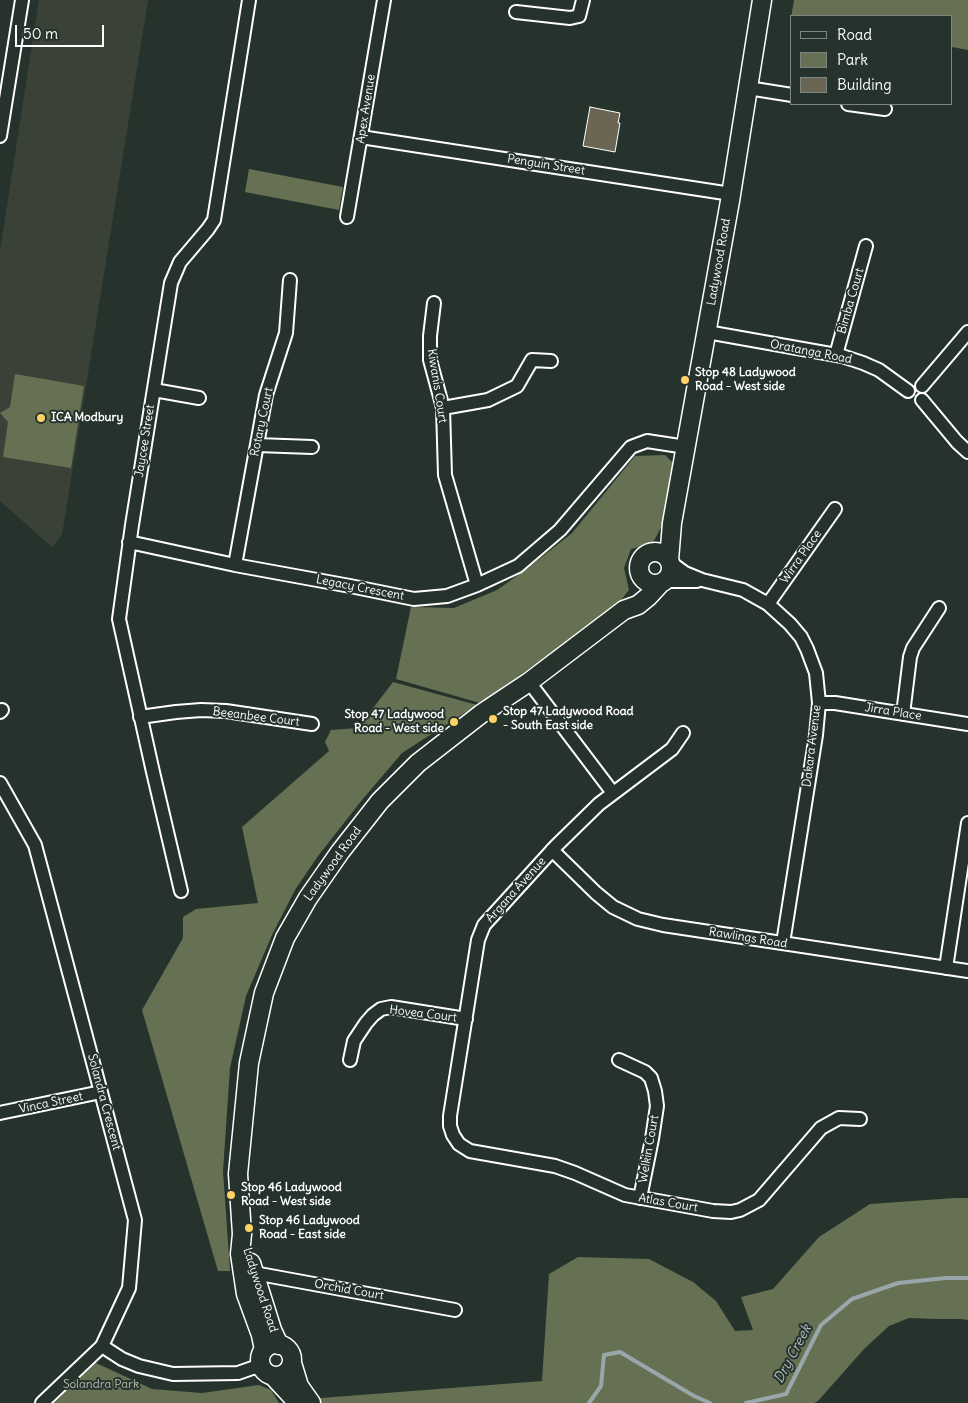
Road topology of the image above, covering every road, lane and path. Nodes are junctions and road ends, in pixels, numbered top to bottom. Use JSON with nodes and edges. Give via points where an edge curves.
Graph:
{"nodes":[{"id":1,"x":22,"y":0,"type":"edge"},
{"id":2,"x":249,"y":0,"type":"edge"},
{"id":3,"x":384,"y":0,"type":"edge"},
{"id":4,"x":583,"y":0,"type":"edge"},
{"id":5,"x":762,"y":0,"type":"edge"},
{"id":6,"x":516,"y":12,"type":"dead end"},
{"id":7,"x":748,"y":88,"type":"junction"},
{"id":8,"x":790,"y":95,"type":"edge"},
{"id":9,"x":854,"y":105,"type":"edge"},
{"id":10,"x":885,"y":110,"type":"dead end"},
{"id":11,"x":0,"y":136,"type":"edge"},
{"id":12,"x":361,"y":137,"type":"junction"},
{"id":13,"x":731,"y":194,"type":"junction"},
{"id":14,"x":347,"y":217,"type":"dead end"},
{"id":15,"x":866,"y":246,"type":"dead end"},
{"id":16,"x":290,"y":280,"type":"dead end"},
{"id":17,"x":434,"y":303,"type":"dead end"},
{"id":18,"x":707,"y":332,"type":"junction"},
{"id":19,"x":968,"y":332,"type":"edge"},
{"id":20,"x":836,"y":355,"type":"junction"},
{"id":21,"x":551,"y":361,"type":"dead end"},
{"id":22,"x":922,"y":386,"type":"junction"},
{"id":23,"x":154,"y":390,"type":"junction"},
{"id":24,"x":908,"y":390,"type":"junction"},
{"id":25,"x":198,"y":398,"type":"dead end"},
{"id":26,"x":922,"y":400,"type":"junction"},
{"id":27,"x":443,"y":408,"type":"junction"},
{"id":28,"x":257,"y":445,"type":"junction"},
{"id":29,"x":312,"y":447,"type":"dead end"},
{"id":30,"x":686,"y":447,"type":"junction"},
{"id":31,"x":968,"y":452,"type":"edge"},
{"id":32,"x":835,"y":509,"type":"dead end"},
{"id":33,"x":672,"y":523,"type":"junction"},
{"id":34,"x":129,"y":542,"type":"junction"},
{"id":35,"x":653,"y":551,"type":"junction"},
{"id":36,"x":670,"y":561,"type":"junction"},
{"id":37,"x":236,"y":565,"type":"junction"},
{"id":38,"x":639,"y":572,"type":"junction"},
{"id":39,"x":702,"y":580,"type":"junction"},
{"id":40,"x":662,"y":582,"type":"junction"},
{"id":41,"x":477,"y":585,"type":"junction"},
{"id":42,"x":768,"y":604,"type":"junction"},
{"id":43,"x":939,"y":608,"type":"dead end"},
{"id":44,"x":624,"y":610,"type":"junction"},
{"id":45,"x":529,"y":682,"type":"junction"},
{"id":46,"x":819,"y":703,"type":"junction"},
{"id":47,"x":903,"y":714,"type":"junction"},
{"id":48,"x":140,"y":717,"type":"junction"},
{"id":49,"x":312,"y":724,"type":"dead end"},
{"id":50,"x":968,"y":724,"type":"edge"},
{"id":51,"x":683,"y":733,"type":"dead end"},
{"id":52,"x":0,"y":783,"type":"edge"},
{"id":53,"x":613,"y":793,"type":"junction"},
{"id":54,"x":968,"y":823,"type":"edge"},
{"id":55,"x":552,"y":850,"type":"junction"},
{"id":56,"x":181,"y":891,"type":"dead end"},
{"id":57,"x":783,"y":943,"type":"junction"},
{"id":58,"x":946,"y":968,"type":"junction"},
{"id":59,"x":968,"y":971,"type":"edge"},
{"id":60,"x":466,"y":1019,"type":"junction"},
{"id":61,"x":350,"y":1060,"type":"dead end"},
{"id":62,"x":618,"y":1060,"type":"dead end"},
{"id":63,"x":101,"y":1092,"type":"junction"},
{"id":64,"x":0,"y":1113,"type":"edge"},
{"id":65,"x":860,"y":1119,"type":"dead end"},
{"id":66,"x":453,"y":1135,"type":"joint"},
{"id":67,"x":640,"y":1198,"type":"junction"},
{"id":68,"x":249,"y":1276,"type":"junction"},
{"id":69,"x":455,"y":1310,"type":"dead end"},
{"id":70,"x":102,"y":1346,"type":"junction"},
{"id":71,"x":269,"y":1359,"type":"junction"},
{"id":72,"x":42,"y":1403,"type":"edge"},
{"id":73,"x":298,"y":1403,"type":"edge"},
{"id":74,"x":311,"y":1403,"type":"edge"}],
"edges":[{"from":1,"to":11,"type":"street"},
{"from":2,"to":23,"type":"street","name":"Jaycee Street","via":[[214,220],[186,254],[171,283]]},
{"from":3,"to":12,"type":"street","name":"Apex Avenue"},
{"from":4,"to":6,"type":"street","via":[[579,16],[570,18]]},
{"from":5,"to":7,"type":"street","name":"Ladywood Road"},
{"from":7,"to":8,"type":"street"},
{"from":7,"to":13,"type":"street","name":"Ladywood Road"},
{"from":9,"to":10,"type":"street"},
{"from":12,"to":13,"type":"street","name":"Penguin Street"},
{"from":12,"to":14,"type":"street","name":"Apex Avenue"},
{"from":13,"to":18,"type":"street","name":"Ladywood Road"},
{"from":15,"to":20,"type":"street","name":"Bimba Court"},
{"from":16,"to":28,"type":"street","name":"Rotary Court","via":[[286,332],[266,395]]},
{"from":17,"to":27,"type":"street","name":"Kiwanis Court","via":[[430,360]]},
{"from":18,"to":20,"type":"street","name":"Oratanga Road"},
{"from":18,"to":30,"type":"street","name":"Ladywood Road"},
{"from":19,"to":22,"type":"street"},
{"from":20,"to":24,"type":"street","name":"Oratanga Road","via":[[879,370]]},
{"from":21,"to":27,"type":"street","via":[[532,360],[517,386],[488,400]]},
{"from":22,"to":24,"type":"street","via":[[912,386]]},
{"from":22,"to":26,"type":"street","via":[[925,395]]},
{"from":23,"to":25,"type":"street"},
{"from":23,"to":34,"type":"street","name":"Jaycee Street"},
{"from":24,"to":26,"type":"street","via":[[909,398],[914,402]]},
{"from":26,"to":31,"type":"street"},
{"from":27,"to":41,"type":"street","name":"Kiwanis Court","via":[[444,475]]},
{"from":28,"to":29,"type":"street"},
{"from":28,"to":37,"type":"street","name":"Rotary Court"},
{"from":30,"to":33,"type":"street","name":"Ladywood Road"},
{"from":30,"to":41,"type":"street","name":"Legacy Crescent","via":[[647,441],[631,447],[560,530],[518,566]]},
{"from":32,"to":42,"type":"street","name":"Wirra Place"},
{"from":33,"to":35,"type":"street","name":"Ladywood Road"},
{"from":33,"to":36,"type":"street","name":"Ladywood Road"},
{"from":34,"to":37,"type":"street","name":"Legacy Crescent"},
{"from":34,"to":48,"type":"street","name":"Jaycee Street","via":[[120,625]]},
{"from":35,"to":36,"type":"street","via":[[660,552]]},
{"from":35,"to":38,"type":"street","via":[[640,561]]},
{"from":36,"to":39,"type":"street","name":"Dakara Avenue","via":[[685,573]]},
{"from":36,"to":40,"type":"street","via":[[671,571]]},
{"from":37,"to":41,"type":"street","name":"Legacy Crescent","via":[[414,599],[447,596]]},
{"from":38,"to":40,"type":"street","via":[[645,581]]},
{"from":38,"to":44,"type":"street","name":"Ladywood Road","via":[[633,599]]},
{"from":39,"to":40,"type":"street","name":"Dakara Avenue"},
{"from":39,"to":42,"type":"street","name":"Dakara Avenue","via":[[744,590]]},
{"from":40,"to":44,"type":"street","name":"Ladywood Road","via":[[642,602]]},
{"from":42,"to":46,"type":"street","name":"Dakara Avenue","via":[[790,624],[807,649],[816,673]]},
{"from":43,"to":47,"type":"street","via":[[913,648]]},
{"from":44,"to":45,"type":"street","name":"Ladywood Road"},
{"from":45,"to":53,"type":"street"},
{"from":45,"to":68,"type":"street","name":"Ladywood Road","via":[[418,763],[380,801],[308,898],[285,938],[264,993],[249,1063],[238,1174]]},
{"from":46,"to":47,"type":"street","name":"Jirra Place"},
{"from":46,"to":57,"type":"street","name":"Dakara Avenue"},
{"from":47,"to":50,"type":"street","name":"Jirra Place"},
{"from":48,"to":49,"type":"street","name":"Beeanbee Court","via":[[201,710],[226,711]]},
{"from":48,"to":56,"type":"street","name":"Jaycee Street"},
{"from":51,"to":53,"type":"street","name":"Argana Avenue","via":[[672,749]]},
{"from":52,"to":63,"type":"street","name":"Solandra Crescent","via":[[35,845]]},
{"from":53,"to":55,"type":"street","name":"Argana Avenue"},
{"from":54,"to":58,"type":"street"},
{"from":55,"to":57,"type":"street","name":"Rawlings Road","via":[[596,893],[630,916],[663,925]]},
{"from":55,"to":60,"type":"street","name":"Argana Avenue","via":[[481,930]]},
{"from":57,"to":58,"type":"street","name":"Rawlings Road"},
{"from":58,"to":59,"type":"street","name":"Rawlings Road"},
{"from":60,"to":61,"type":"street","name":"Hovea Court","via":[[391,1007],[381,1009],[354,1041]]},
{"from":60,"to":66,"type":"street","name":"Argana Avenue","via":[[450,1116]]},
{"from":62,"to":67,"type":"street","name":"Welkin Court","via":[[645,1072],[651,1078],[655,1091],[657,1106]]},
{"from":63,"to":64,"type":"street","name":"Vinca Street"},
{"from":63,"to":70,"type":"street","name":"Solandra Crescent","via":[[135,1220],[130,1288]]},
{"from":65,"to":67,"type":"street","name":"Atlas Court","via":[[839,1118],[821,1128],[759,1200],[740,1210],[713,1211]]},
{"from":66,"to":67,"type":"street","name":"Atlas Court","via":[[470,1151],[555,1166]]},
{"from":68,"to":69,"type":"street","name":"Orchid Court"},
{"from":68,"to":71,"type":"street","name":"Ladywood Road","via":[[246,1294]]},
{"from":70,"to":71,"type":"street","via":[[139,1366],[173,1374],[238,1372]]},
{"from":70,"to":72,"type":"street","name":"Solandra Crescent"},
{"from":71,"to":73,"type":"street","name":"Ladywood Road"},
{"from":71,"to":74,"type":"street","via":[[288,1350],[299,1386]]}]}
